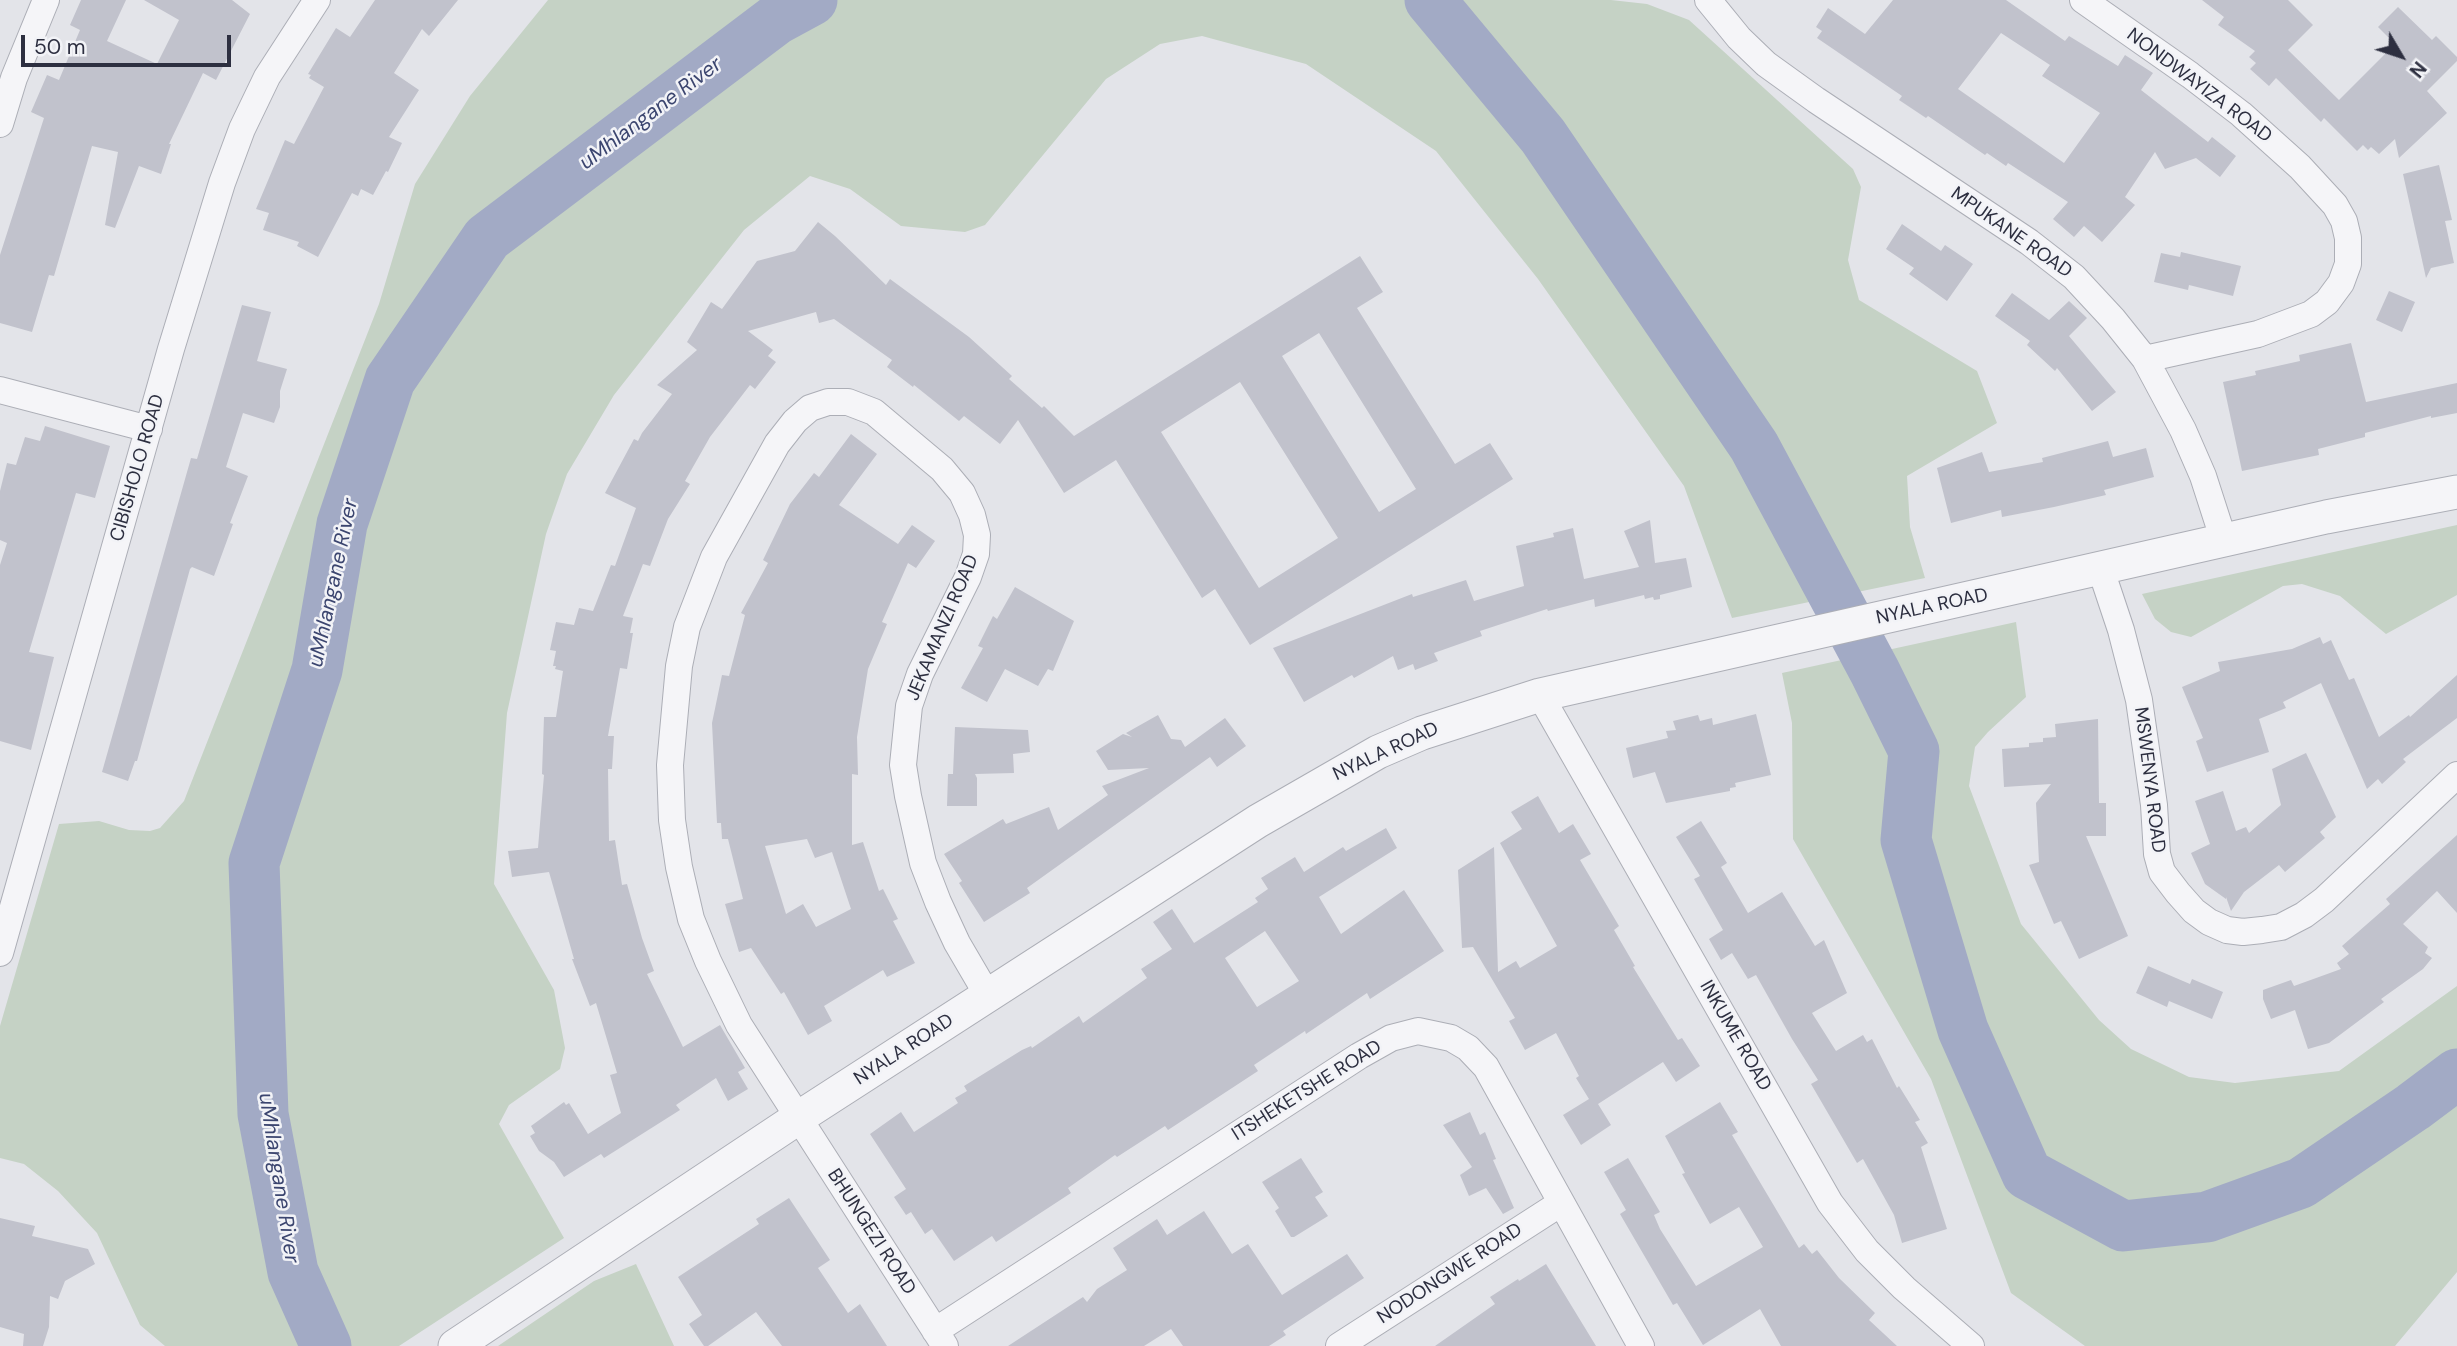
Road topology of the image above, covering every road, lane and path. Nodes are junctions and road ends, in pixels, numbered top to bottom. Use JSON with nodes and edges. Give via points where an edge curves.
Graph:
{"nodes":[{"id":1,"x":46,"y":0,"type":"edge"},
{"id":2,"x":317,"y":0,"type":"edge"},
{"id":3,"x":1708,"y":0,"type":"edge"},
{"id":4,"x":2084,"y":0,"type":"edge"},
{"id":5,"x":0,"y":124,"type":"edge"},
{"id":6,"x":2145,"y":359,"type":"junction"},
{"id":7,"x":0,"y":390,"type":"edge"},
{"id":8,"x":149,"y":429,"type":"junction"},
{"id":9,"x":2457,"y":492,"type":"edge"},
{"id":10,"x":2224,"y":541,"type":"junction"},
{"id":11,"x":2101,"y":570,"type":"junction"},
{"id":12,"x":1540,"y":695,"type":"junction"},
{"id":13,"x":2457,"y":775,"type":"edge"},
{"id":14,"x":0,"y":953,"type":"edge"},
{"id":15,"x":988,"y":996,"type":"junction"},
{"id":16,"x":798,"y":1118,"type":"junction"},
{"id":17,"x":1561,"y":1203,"type":"junction"},
{"id":18,"x":940,"y":1338,"type":"edge"},
{"id":19,"x":455,"y":1346,"type":"edge"},
{"id":20,"x":1339,"y":1346,"type":"edge"},
{"id":21,"x":1641,"y":1346,"type":"edge"},
{"id":22,"x":1971,"y":1346,"type":"edge"}],
"edges":[{"from":1,"to":5,"type":"street"},
{"from":2,"to":8,"type":"street","name":"CIBISHOLO ROAD","via":[[267,77],[242,129]]},
{"from":3,"to":6,"type":"street","name":"MPUKANE ROAD","via":[[1766,64],[2074,277]]},
{"from":4,"to":6,"type":"street","name":"NONDWAYIZA ROAD","via":[[2251,122],[2335,205],[2348,238],[2342,283],[2311,314],[2258,334]]},
{"from":6,"to":10,"type":"street","name":"MPUKANE ROAD","via":[[2203,476]]},
{"from":7,"to":8,"type":"street"},
{"from":8,"to":14,"type":"street","name":"CIBISHOLO ROAD"},
{"from":9,"to":10,"type":"street","name":"NYALA ROAD"},
{"from":10,"to":11,"type":"street","name":"NYALA ROAD"},
{"from":11,"to":12,"type":"street","name":"NYALA ROAD"},
{"from":11,"to":13,"type":"street","name":"MSWENYA ROAD","via":[[2139,700],[2162,872],[2209,922],[2243,932],[2281,927],[2304,915]]},
{"from":12,"to":15,"type":"street","name":"NYALA ROAD","via":[[1422,733],[1339,773]]},
{"from":12,"to":22,"type":"street","name":"INKUME ROAD","via":[[1830,1203],[1876,1261]]},
{"from":15,"to":16,"type":"street","name":"NYALA ROAD"},
{"from":15,"to":16,"type":"street","name":"JEKAMANZI ROAD","via":[[957,943],[923,863],[904,765],[909,706],[976,554],[972,515],[962,493],[942,469],[874,412],[848,401],[828,402],[810,408],[777,444],[713,557],[685,640],[670,765],[672,820],[691,919],[739,1025]]},
{"from":16,"to":18,"type":"street","name":"BHUNGEZI ROAD"},
{"from":16,"to":19,"type":"street","name":"NYALA ROAD"},
{"from":17,"to":18,"type":"street","name":"ITSHEKETSHE ROAD","via":[[1486,1067],[1451,1038],[1418,1031],[1391,1038],[1359,1056]]},
{"from":17,"to":20,"type":"street","name":"NODONGWE ROAD"},
{"from":17,"to":21,"type":"street","name":"ITSHEKETSHE ROAD"}]}
